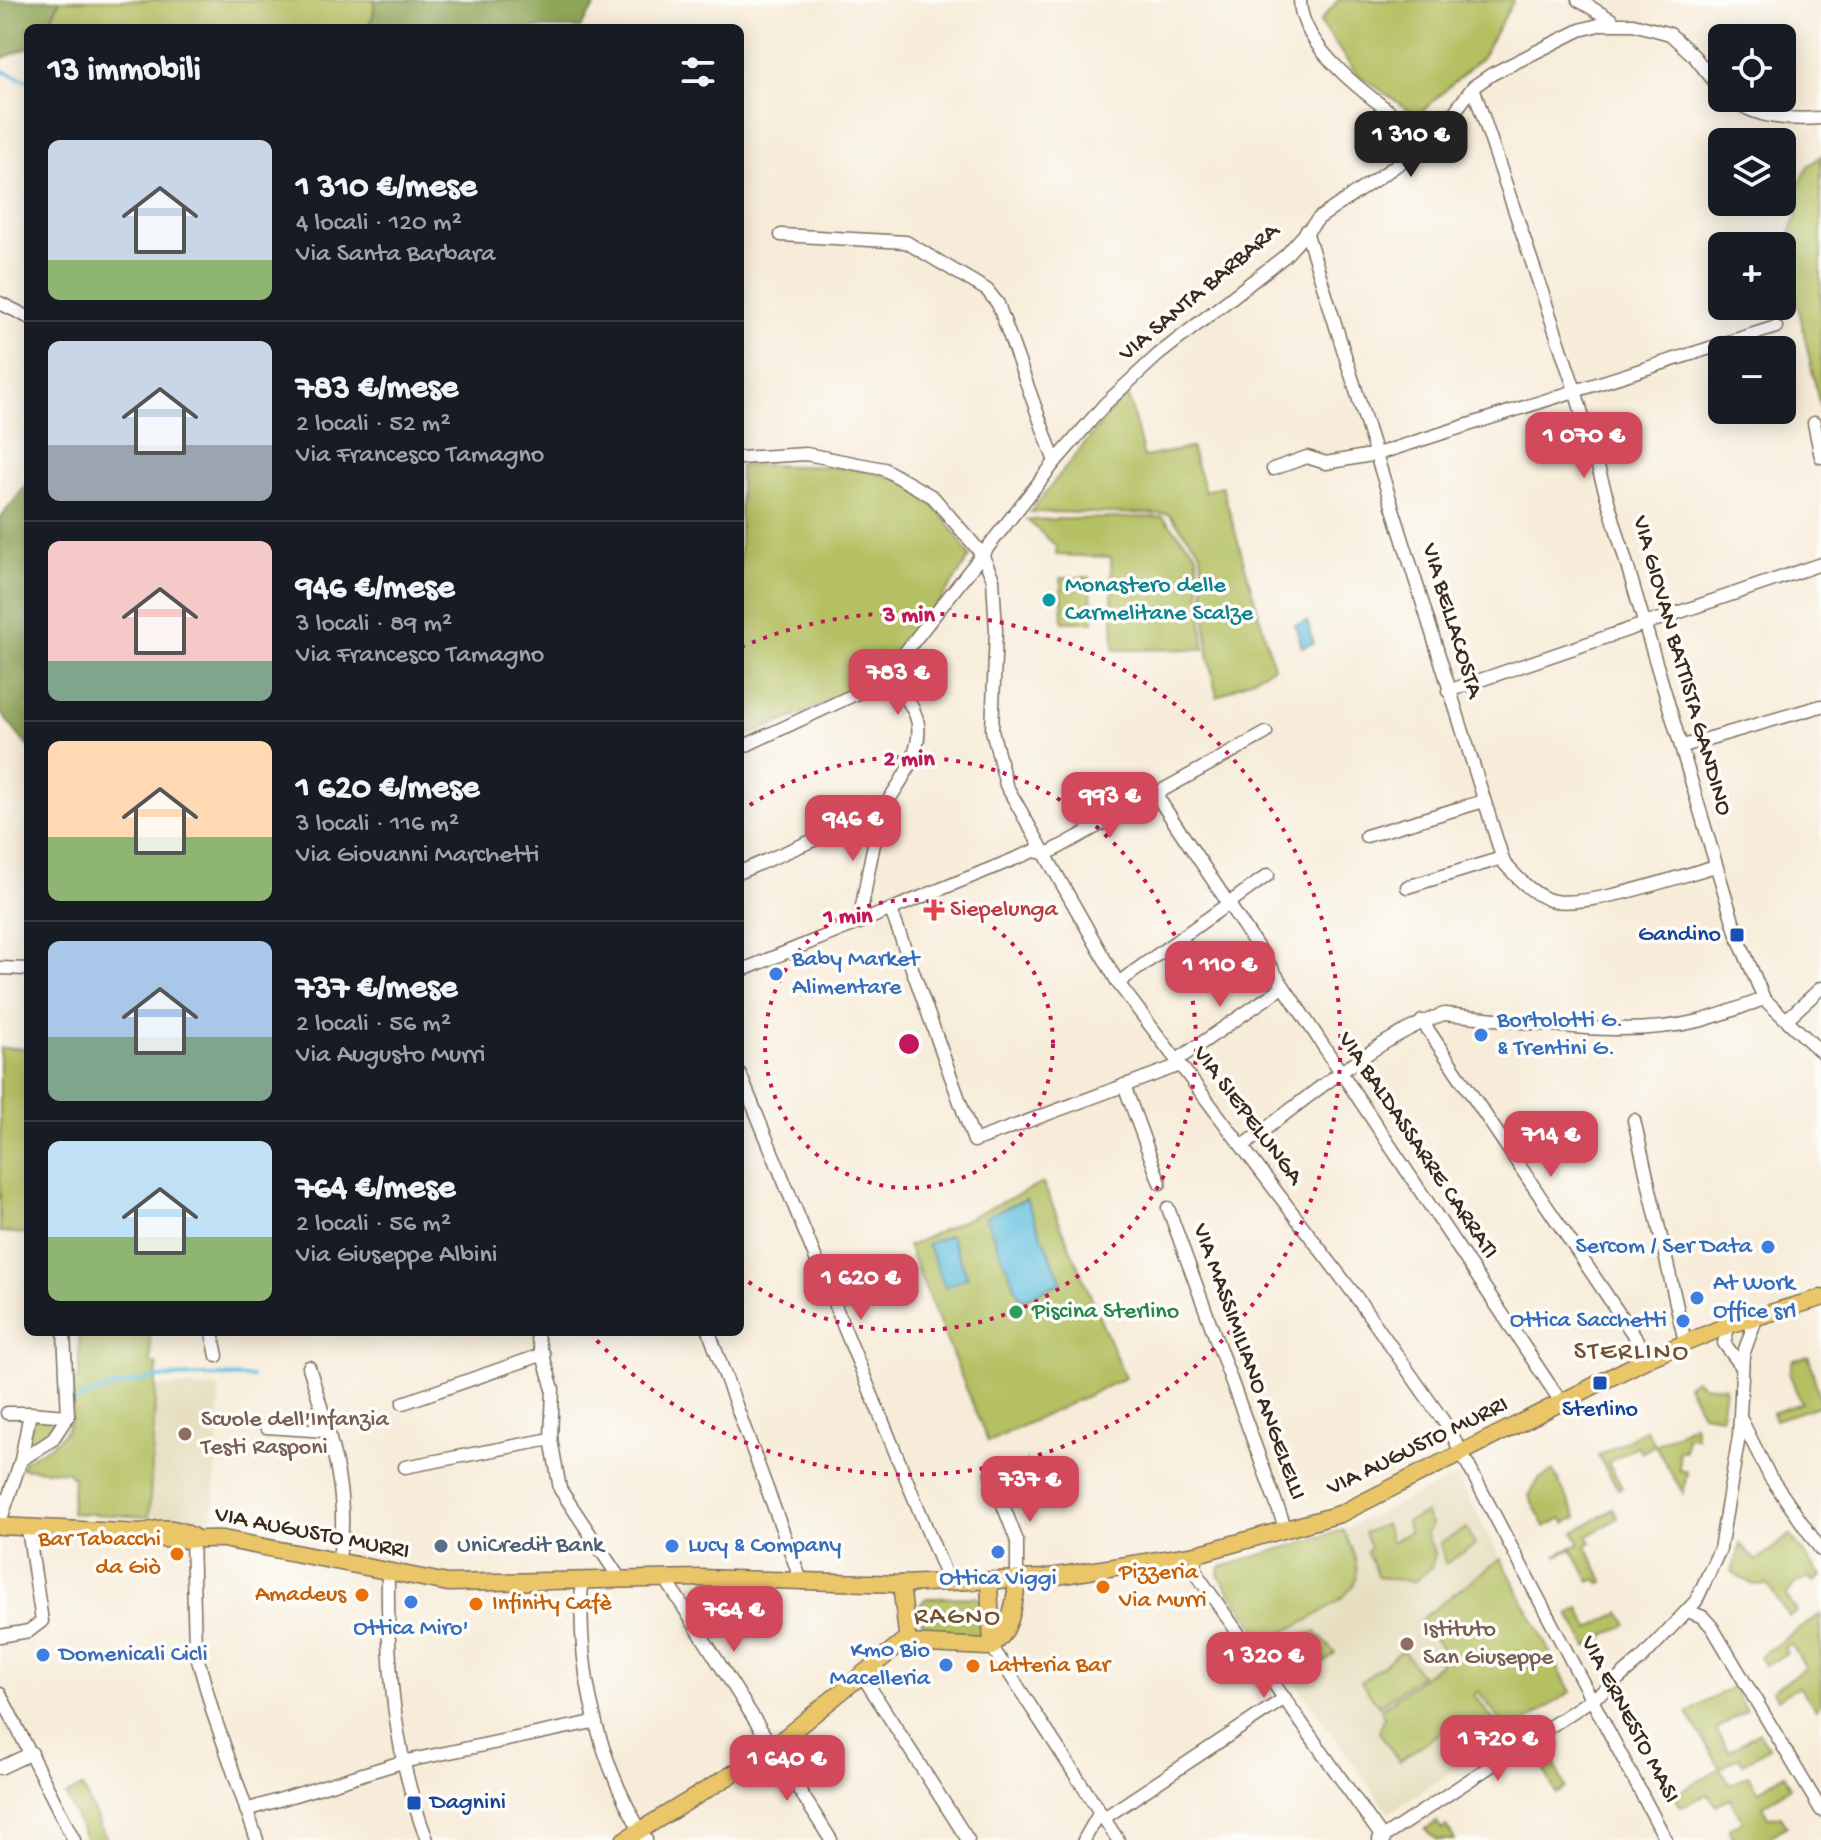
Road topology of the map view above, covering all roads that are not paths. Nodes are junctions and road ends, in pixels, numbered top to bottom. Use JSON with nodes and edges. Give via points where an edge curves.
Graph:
{"nodes":[{"id":1,"x":1300,"y":0,"type":"edge"},
{"id":2,"x":1578,"y":0,"type":"edge"},
{"id":3,"x":1623,"y":23,"type":"junction"},
{"id":4,"x":1708,"y":74,"type":"edge"},
{"id":5,"x":1473,"y":87,"type":"junction"},
{"id":6,"x":1758,"y":112,"type":"edge"},
{"id":7,"x":1821,"y":118,"type":"edge"},
{"id":8,"x":1429,"y":140,"type":"junction"},
{"id":9,"x":1306,"y":231,"type":"junction"},
{"id":10,"x":781,"y":235,"type":"dead end"},
{"id":11,"x":0,"y":303,"type":"edge"},
{"id":12,"x":24,"y":315,"type":"edge"},
{"id":13,"x":1776,"y":327,"type":"dead end"},
{"id":14,"x":1575,"y":390,"type":"junction"},
{"id":15,"x":1814,"y":423,"type":"dead end"},
{"id":16,"x":1377,"y":454,"type":"junction"},
{"id":17,"x":1821,"y":457,"type":"edge"},
{"id":18,"x":744,"y":458,"type":"edge"},
{"id":19,"x":1055,"y":462,"type":"junction"},
{"id":20,"x":1273,"y":469,"type":"dead end"},
{"id":21,"x":982,"y":554,"type":"junction"},
{"id":22,"x":1821,"y":564,"type":"edge"},
{"id":23,"x":1647,"y":625,"type":"junction"},
{"id":24,"x":882,"y":674,"type":"junction"},
{"id":25,"x":1448,"y":691,"type":"junction"},
{"id":26,"x":1821,"y":706,"type":"edge"},
{"id":27,"x":1266,"y":733,"type":"dead end"},
{"id":28,"x":744,"y":746,"type":"edge"},
{"id":29,"x":1683,"y":746,"type":"junction"},
{"id":30,"x":1156,"y":795,"type":"junction"},
{"id":31,"x":1484,"y":801,"type":"junction"},
{"id":32,"x":883,"y":810,"type":"junction"},
{"id":33,"x":1366,"y":836,"type":"dead end"},
{"id":34,"x":1047,"y":854,"type":"junction"},
{"id":35,"x":1502,"y":858,"type":"junction"},
{"id":36,"x":1716,"y":866,"type":"junction"},
{"id":37,"x":744,"y":870,"type":"edge"},
{"id":38,"x":1268,"y":875,"type":"dead end"},
{"id":39,"x":1407,"y":887,"type":"dead end"},
{"id":40,"x":1229,"y":906,"type":"junction"},
{"id":41,"x":891,"y":910,"type":"junction"},
{"id":42,"x":859,"y":923,"type":"junction"},
{"id":43,"x":0,"y":968,"type":"edge"},
{"id":44,"x":24,"y":969,"type":"edge"},
{"id":45,"x":744,"y":969,"type":"edge"},
{"id":46,"x":1118,"y":983,"type":"junction"},
{"id":47,"x":1283,"y":987,"type":"junction"},
{"id":48,"x":1821,"y":988,"type":"edge"},
{"id":49,"x":1764,"y":999,"type":"junction"},
{"id":50,"x":1787,"y":1019,"type":"junction"},
{"id":51,"x":1422,"y":1021,"type":"junction"},
{"id":52,"x":1821,"y":1052,"type":"edge"},
{"id":53,"x":1179,"y":1062,"type":"junction"},
{"id":54,"x":1343,"y":1073,"type":"junction"},
{"id":55,"x":1124,"y":1085,"type":"junction"},
{"id":56,"x":745,"y":1100,"type":"edge"},
{"id":57,"x":1634,"y":1120,"type":"dead end"},
{"id":58,"x":1243,"y":1146,"type":"junction"},
{"id":59,"x":1160,"y":1183,"type":"dead end"},
{"id":60,"x":1168,"y":1208,"type":"dead end"},
{"id":61,"x":1821,"y":1298,"type":"edge"},
{"id":62,"x":1757,"y":1316,"type":"junction"},
{"id":63,"x":1729,"y":1325,"type":"junction"},
{"id":64,"x":64,"y":1336,"type":"edge"},
{"id":65,"x":213,"y":1336,"type":"edge"},
{"id":66,"x":537,"y":1336,"type":"edge"},
{"id":67,"x":710,"y":1336,"type":"edge"},
{"id":68,"x":1685,"y":1342,"type":"junction"},
{"id":69,"x":544,"y":1354,"type":"junction"},
{"id":70,"x":217,"y":1356,"type":"dead end"},
{"id":71,"x":1649,"y":1358,"type":"junction"},
{"id":72,"x":309,"y":1367,"type":"dead end"},
{"id":73,"x":1742,"y":1367,"type":"junction"},
{"id":74,"x":1561,"y":1402,"type":"junction"},
{"id":75,"x":403,"y":1403,"type":"dead end"},
{"id":76,"x":7,"y":1413,"type":"dead end"},
{"id":77,"x":30,"y":1413,"type":"junction"},
{"id":78,"x":68,"y":1416,"type":"junction"},
{"id":79,"x":1741,"y":1418,"type":"junction"},
{"id":80,"x":266,"y":1427,"type":"dead end"},
{"id":81,"x":328,"y":1431,"type":"junction"},
{"id":82,"x":551,"y":1439,"type":"junction"},
{"id":83,"x":1462,"y":1452,"type":"junction"},
{"id":84,"x":21,"y":1460,"type":"junction"},
{"id":85,"x":405,"y":1467,"type":"dead end"},
{"id":86,"x":991,"y":1474,"type":"dead end"},
{"id":87,"x":0,"y":1524,"type":"edge"},
{"id":88,"x":28,"y":1529,"type":"junction"},
{"id":89,"x":1286,"y":1530,"type":"junction"},
{"id":90,"x":192,"y":1536,"type":"junction"},
{"id":91,"x":1821,"y":1550,"type":"edge"},
{"id":92,"x":1197,"y":1554,"type":"junction"},
{"id":93,"x":338,"y":1562,"type":"junction"},
{"id":94,"x":388,"y":1572,"type":"junction"},
{"id":95,"x":665,"y":1578,"type":"junction"},
{"id":96,"x":620,"y":1579,"type":"junction"},
{"id":97,"x":582,"y":1580,"type":"junction"},
{"id":98,"x":1017,"y":1581,"type":"junction"},
{"id":99,"x":802,"y":1583,"type":"junction"},
{"id":100,"x":949,"y":1583,"type":"junction"},
{"id":101,"x":989,"y":1583,"type":"junction"},
{"id":102,"x":901,"y":1584,"type":"junction"},
{"id":103,"x":1688,"y":1611,"type":"junction"},
{"id":104,"x":0,"y":1636,"type":"edge"},
{"id":105,"x":906,"y":1639,"type":"junction"},
{"id":106,"x":992,"y":1647,"type":"junction"},
{"id":107,"x":862,"y":1675,"type":"junction"},
{"id":108,"x":0,"y":1694,"type":"edge"},
{"id":109,"x":1285,"y":1698,"type":"junction"},
{"id":110,"x":1593,"y":1699,"type":"junction"},
{"id":111,"x":593,"y":1722,"type":"junction"},
{"id":112,"x":773,"y":1748,"type":"junction"},
{"id":113,"x":32,"y":1753,"type":"junction"},
{"id":114,"x":402,"y":1762,"type":"junction"},
{"id":115,"x":0,"y":1768,"type":"edge"},
{"id":116,"x":246,"y":1810,"type":"junction"},
{"id":117,"x":1821,"y":1810,"type":"edge"},
{"id":118,"x":1102,"y":1815,"type":"junction"},
{"id":119,"x":644,"y":1835,"type":"edge"},
{"id":120,"x":1382,"y":1839,"type":"edge"},
{"id":121,"x":74,"y":1840,"type":"edge"},
{"id":122,"x":257,"y":1840,"type":"edge"},
{"id":123,"x":427,"y":1840,"type":"edge"},
{"id":124,"x":624,"y":1840,"type":"edge"},
{"id":125,"x":831,"y":1840,"type":"edge"},
{"id":126,"x":968,"y":1840,"type":"edge"},
{"id":127,"x":1084,"y":1840,"type":"edge"},
{"id":128,"x":1118,"y":1840,"type":"edge"},
{"id":129,"x":1666,"y":1840,"type":"edge"}],
"edges":[{"from":1,"to":8,"type":"street","via":[[1300,18],[1353,86]]},
{"from":2,"to":3,"type":"street","via":[[1602,18]]},
{"from":3,"to":4,"type":"street","via":[[1670,34]]},
{"from":3,"to":5,"type":"street","name":"VIA SANTA BARBARA","via":[[1580,30]]},
{"from":5,"to":8,"type":"street","name":"VIA SANTA BARBARA"},
{"from":5,"to":14,"type":"street","name":"VIA GIOVAN BATTISTA GANDINO"},
{"from":6,"to":7,"type":"street"},
{"from":8,"to":9,"type":"street","name":"VIA SANTA BARBARA","via":[[1338,202]]},
{"from":9,"to":16,"type":"street","name":"VIA BELLACOSTA"},
{"from":9,"to":19,"type":"street","name":"VIA SANTA BARBARA","via":[[1285,256],[1130,380]]},
{"from":10,"to":19,"type":"street","via":[[906,242],[987,290],[998,304]]},
{"from":11,"to":12,"type":"street"},
{"from":13,"to":14,"type":"street"},
{"from":14,"to":16,"type":"street"},
{"from":14,"to":23,"type":"street","name":"VIA GIOVAN BATTISTA GANDINO"},
{"from":15,"to":17,"type":"street"},
{"from":16,"to":20,"type":"street","via":[[1326,463],[1307,457]]},
{"from":16,"to":25,"type":"street","name":"VIA BELLACOSTA"},
{"from":18,"to":21,"type":"street","name":"VIA SIEPELUNGA","via":[[806,454],[884,469],[933,497]]},
{"from":19,"to":21,"type":"street","name":"VIA SANTA BARBARA"},
{"from":21,"to":24,"type":"street","name":"VIA SANTA BARBARA"},
{"from":21,"to":34,"type":"street","name":"VIA SIEPELUNGA","via":[[993,588],[991,718],[999,766]]},
{"from":22,"to":23,"type":"street"},
{"from":23,"to":25,"type":"street"},
{"from":23,"to":29,"type":"street","name":"VIA GIOVAN BATTISTA GANDINO"},
{"from":24,"to":28,"type":"street","name":"VIA SANTA BARBARA","via":[[836,705]]},
{"from":24,"to":32,"type":"street","via":[[905,693],[918,715],[920,739]]},
{"from":25,"to":31,"type":"street","name":"VIA BELLACOSTA"},
{"from":26,"to":29,"type":"street"},
{"from":27,"to":30,"type":"street"},
{"from":29,"to":36,"type":"street","name":"VIA GIOVAN BATTISTA GANDINO"},
{"from":30,"to":34,"type":"street"},
{"from":30,"to":40,"type":"street","name":"VIA BALDASSARRE CARRATI"},
{"from":31,"to":33,"type":"street"},
{"from":31,"to":35,"type":"street","name":"VIA BELLACOSTA"},
{"from":32,"to":37,"type":"street"},
{"from":32,"to":42,"type":"street"},
{"from":34,"to":41,"type":"street","via":[[1034,851]]},
{"from":34,"to":46,"type":"street","name":"VIA SIEPELUNGA"},
{"from":35,"to":36,"type":"street","name":"VIA BELLACOSTA","via":[[1526,886],[1548,900],[1576,904]]},
{"from":35,"to":39,"type":"street"},
{"from":36,"to":49,"type":"street","name":"VIA GIOVAN BATTISTA GANDINO"},
{"from":38,"to":40,"type":"street"},
{"from":40,"to":46,"type":"street"},
{"from":40,"to":47,"type":"street","name":"VIA BALDASSARRE CARRATI"},
{"from":41,"to":42,"type":"street"},
{"from":41,"to":55,"type":"street","via":[[974,1141]]},
{"from":42,"to":45,"type":"street"},
{"from":43,"to":44,"type":"street"},
{"from":46,"to":53,"type":"street","name":"VIA SIEPELUNGA"},
{"from":47,"to":53,"type":"street"},
{"from":47,"to":54,"type":"street","name":"VIA BALDASSARRE CARRATI"},
{"from":48,"to":50,"type":"street"},
{"from":49,"to":50,"type":"street","name":"VIA GIOVAN BATTISTA GANDINO"},
{"from":49,"to":51,"type":"street","via":[[1698,1021],[1654,1027],[1444,1014]]},
{"from":50,"to":52,"type":"street","name":"VIA GIOVAN BATTISTA GANDINO"},
{"from":51,"to":54,"type":"street"},
{"from":51,"to":71,"type":"street"},
{"from":53,"to":55,"type":"street"},
{"from":53,"to":58,"type":"street","name":"VIA SIEPELUNGA"},
{"from":54,"to":58,"type":"street"},
{"from":54,"to":74,"type":"street","name":"VIA BALDASSARRE CARRATI"},
{"from":55,"to":59,"type":"street"},
{"from":56,"to":100,"type":"street"},
{"from":57,"to":68,"type":"street"},
{"from":58,"to":83,"type":"street","name":"VIA SIEPELUNGA","via":[[1398,1354]]},
{"from":60,"to":89,"type":"street","name":"VIA MASSIMILIANO ANGELELLI"},
{"from":61,"to":62,"type":"main road","name":"VIA AUGUSTO MURRI"},
{"from":62,"to":63,"type":"main road","name":"VIA AUGUSTO MURRI"},
{"from":62,"to":73,"type":"street"},
{"from":63,"to":68,"type":"main road","name":"VIA AUGUSTO MURRI"},
{"from":63,"to":73,"type":"street","via":[[1724,1343]]},
{"from":64,"to":78,"type":"street"},
{"from":65,"to":70,"type":"street"},
{"from":66,"to":69,"type":"street"},
{"from":67,"to":99,"type":"street"},
{"from":68,"to":71,"type":"main road","name":"VIA AUGUSTO MURRI"},
{"from":69,"to":75,"type":"street"},
{"from":69,"to":82,"type":"street","via":[[553,1389]]},
{"from":71,"to":74,"type":"main road","name":"VIA AUGUSTO MURRI"},
{"from":72,"to":81,"type":"street"},
{"from":73,"to":79,"type":"street"},
{"from":74,"to":83,"type":"main road","name":"VIA AUGUSTO MURRI"},
{"from":76,"to":77,"type":"street"},
{"from":77,"to":78,"type":"street"},
{"from":77,"to":84,"type":"street"},
{"from":78,"to":84,"type":"street","via":[[52,1440]]},
{"from":79,"to":91,"type":"street","via":[[1770,1477]]},
{"from":79,"to":103,"type":"street","via":[[1720,1549],[1706,1585]]},
{"from":80,"to":81,"type":"street"},
{"from":81,"to":93,"type":"street","via":[[342,1497],[344,1535]]},
{"from":82,"to":85,"type":"street"},
{"from":82,"to":96,"type":"street","via":[[563,1497]]},
{"from":83,"to":89,"type":"main road","name":"VIA AUGUSTO MURRI","via":[[1340,1514]]},
{"from":83,"to":110,"type":"street","name":"VIA ERNESTO MASI"},
{"from":84,"to":87,"type":"street"},
{"from":86,"to":98,"type":"street","via":[[1017,1541]]},
{"from":87,"to":88,"type":"main road","name":"VIA AUGUSTO MURRI"},
{"from":88,"to":90,"type":"main road","name":"VIA AUGUSTO MURRI","via":[[142,1533],[156,1528],[179,1529]]},
{"from":88,"to":104,"type":"street","via":[[42,1621],[29,1631]]},
{"from":89,"to":92,"type":"main road","name":"VIA AUGUSTO MURRI"},
{"from":90,"to":93,"type":"main road","name":"VIA AUGUSTO MURRI"},
{"from":90,"to":116,"type":"street","via":[[195,1649]]},
{"from":92,"to":98,"type":"main road","name":"VIA AUGUSTO MURRI"},
{"from":92,"to":109,"type":"street","via":[[1198,1576]]},
{"from":93,"to":94,"type":"main road","name":"VIA AUGUSTO MURRI"},
{"from":94,"to":97,"type":"main road","name":"VIA AUGUSTO MURRI","via":[[448,1583]]},
{"from":94,"to":114,"type":"street","via":[[389,1683]]},
{"from":95,"to":96,"type":"main road","name":"VIA AUGUSTO MURRI"},
{"from":95,"to":99,"type":"main road","name":"VIA AUGUSTO MURRI"},
{"from":95,"to":112,"type":"street"},
{"from":96,"to":97,"type":"main road","name":"VIA AUGUSTO MURRI"},
{"from":97,"to":111,"type":"street"},
{"from":98,"to":101,"type":"main road","name":"VIA AUGUSTO MURRI"},
{"from":98,"to":106,"type":"main road","via":[[1013,1610]]},
{"from":99,"to":102,"type":"main road","name":"VIA AUGUSTO MURRI"},
{"from":100,"to":101,"type":"main road","name":"VIA AUGUSTO MURRI"},
{"from":100,"to":102,"type":"main road","name":"VIA AUGUSTO MURRI"},
{"from":101,"to":106,"type":"main road"},
{"from":102,"to":105,"type":"main road"},
{"from":103,"to":110,"type":"street"},
{"from":103,"to":117,"type":"street","via":[[1712,1627]]},
{"from":105,"to":106,"type":"main road","via":[[913,1646]]},
{"from":105,"to":107,"type":"main road"},
{"from":106,"to":118,"type":"street"},
{"from":107,"to":112,"type":"main road"},
{"from":107,"to":126,"type":"street"},
{"from":108,"to":113,"type":"street"},
{"from":109,"to":118,"type":"street"},
{"from":109,"to":120,"type":"street"},
{"from":110,"to":120,"type":"street"},
{"from":110,"to":129,"type":"street","name":"VIA ERNESTO MASI"},
{"from":111,"to":114,"type":"street"},
{"from":111,"to":119,"type":"street","via":[[610,1773]]},
{"from":112,"to":119,"type":"main road"},
{"from":112,"to":125,"type":"street"},
{"from":113,"to":115,"type":"street"},
{"from":113,"to":121,"type":"street"},
{"from":114,"to":116,"type":"street"},
{"from":114,"to":123,"type":"street"},
{"from":116,"to":122,"type":"street"},
{"from":118,"to":127,"type":"street"},
{"from":118,"to":128,"type":"street"},
{"from":119,"to":124,"type":"main road"}]}
